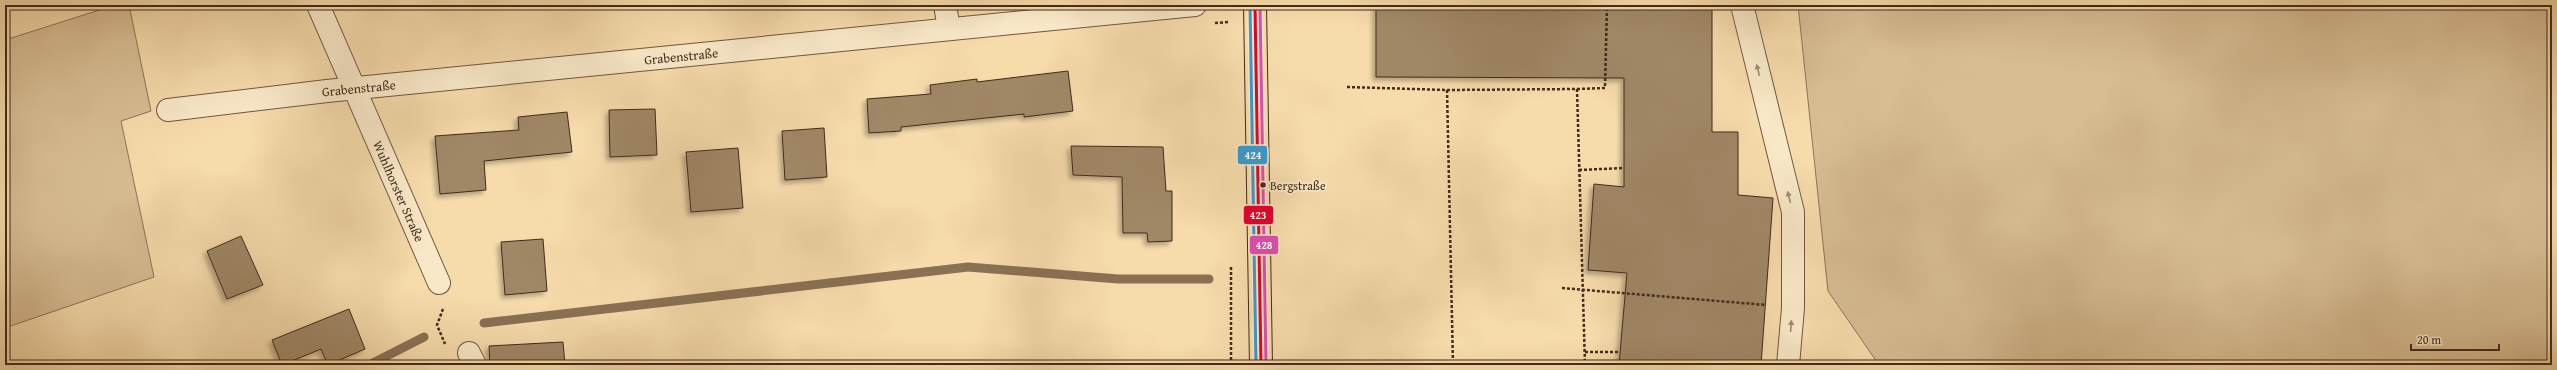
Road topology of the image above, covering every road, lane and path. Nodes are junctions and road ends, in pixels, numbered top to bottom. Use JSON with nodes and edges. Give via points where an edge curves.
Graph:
{"nodes":[{"id":1,"x":318,"y":5,"type":"edge"},
{"id":2,"x":945,"y":5,"type":"edge"},
{"id":3,"x":1195,"y":5,"type":"edge"},
{"id":4,"x":1255,"y":5,"type":"edge"},
{"id":5,"x":1607,"y":5,"type":"edge"},
{"id":6,"x":1742,"y":5,"type":"edge"},
{"id":7,"x":949,"y":29,"type":"junction"},
{"id":8,"x":1347,"y":87,"type":"dead end"},
{"id":9,"x":355,"y":89,"type":"junction"},
{"id":10,"x":1577,"y":89,"type":"junction"},
{"id":11,"x":1447,"y":90,"type":"junction"},
{"id":12,"x":168,"y":110,"type":"dead end"},
{"id":13,"x":1624,"y":168,"type":"dead end"},
{"id":14,"x":1579,"y":170,"type":"junction"},
{"id":15,"x":438,"y":283,"type":"joint"},
{"id":16,"x":1562,"y":288,"type":"dead end"},
{"id":17,"x":1231,"y":289,"type":"dead end"},
{"id":18,"x":1584,"y":290,"type":"junction"},
{"id":19,"x":1793,"y":308,"type":"junction"},
{"id":20,"x":1585,"y":352,"type":"junction"},
{"id":21,"x":1620,"y":352,"type":"dead end"},
{"id":22,"x":472,"y":359,"type":"edge"},
{"id":23,"x":1231,"y":365,"type":"edge"},
{"id":24,"x":1261,"y":365,"type":"edge"},
{"id":25,"x":1454,"y":365,"type":"edge"},
{"id":26,"x":1585,"y":365,"type":"edge"},
{"id":27,"x":1788,"y":365,"type":"edge"}],
"edges":[{"from":1,"to":9,"type":"street","name":"Wuhlhorster Straße"},
{"from":2,"to":7,"type":"street"},
{"from":3,"to":7,"type":"street","name":"Grabenstraße"},
{"from":4,"to":24,"type":"main road"},
{"from":5,"to":10,"type":"path","via":[[1605,88]]},
{"from":19,"to":6,"type":"street","one_way":true,"via":[[1793,212]]},
{"from":7,"to":9,"type":"street","name":"Grabenstraße"},
{"from":8,"to":11,"type":"path"},
{"from":9,"to":12,"type":"street","name":"Grabenstraße"},
{"from":9,"to":15,"type":"street","name":"Wuhlhorster Straße"},
{"from":10,"to":11,"type":"path"},
{"from":10,"to":14,"type":"path"},
{"from":11,"to":25,"type":"path"},
{"from":13,"to":14,"type":"path"},
{"from":14,"to":18,"type":"path"},
{"from":15,"to":22,"type":"path","via":[[443,308],[437,325],[446,346]]},
{"from":16,"to":18,"type":"path"},
{"from":17,"to":23,"type":"path"},
{"from":18,"to":19,"type":"path"},
{"from":18,"to":20,"type":"path"},
{"from":27,"to":19,"type":"street","one_way":true},
{"from":20,"to":21,"type":"path"},
{"from":20,"to":26,"type":"path"}]}
